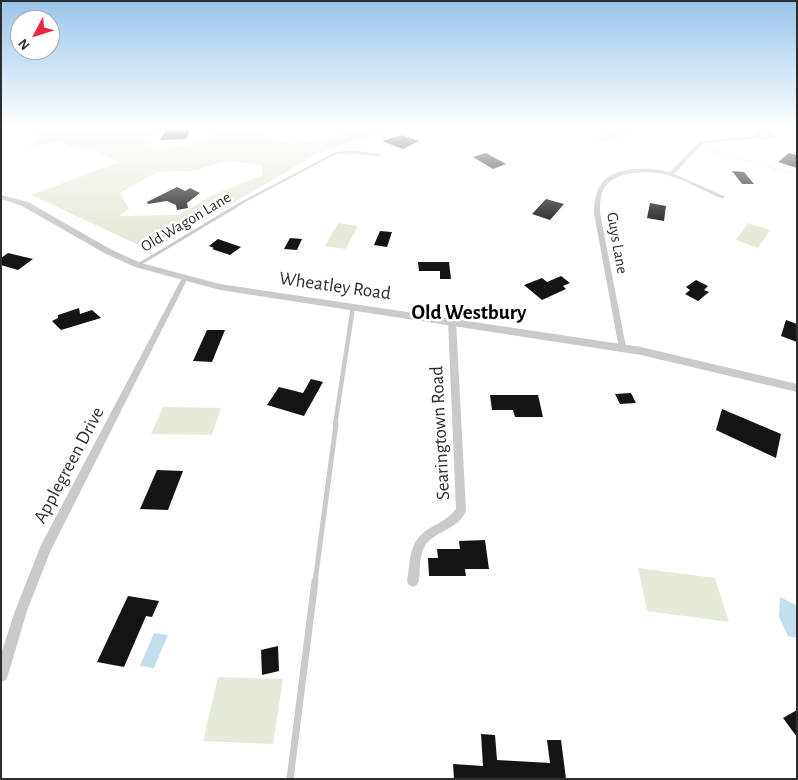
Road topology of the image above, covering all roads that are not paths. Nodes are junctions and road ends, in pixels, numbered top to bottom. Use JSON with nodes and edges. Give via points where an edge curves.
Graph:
{"nodes":[{"id":1,"x":316,"y":162,"type":"edge"},
{"id":2,"x":681,"y":162,"type":"edge"},
{"id":3,"x":671,"y":174,"type":"junction"},
{"id":4,"x":1,"y":197,"type":"edge"},
{"id":5,"x":722,"y":197,"type":"dead end"},
{"id":6,"x":138,"y":265,"type":"junction"},
{"id":7,"x":185,"y":278,"type":"junction"},
{"id":8,"x":354,"y":307,"type":"junction"},
{"id":9,"x":452,"y":321,"type":"junction"},
{"id":10,"x":622,"y":347,"type":"junction"},
{"id":11,"x":797,"y":388,"type":"edge"},
{"id":12,"x":413,"y":581,"type":"dead end"},
{"id":13,"x":1,"y":675,"type":"edge"},
{"id":14,"x":290,"y":779,"type":"edge"}],
"edges":[{"from":1,"to":6,"type":"lane","name":"Old Wagon Lane"},
{"from":2,"to":3,"type":"street"},
{"from":3,"to":5,"type":"street","name":"Guys Lane"},
{"from":3,"to":10,"type":"street","name":"Guys Lane","via":[[623,173],[610,177],[600,190],[597,213]]},
{"from":4,"to":6,"type":"street","name":"Wheatley Road","via":[[25,204]]},
{"from":6,"to":7,"type":"street","name":"Wheatley Road"},
{"from":7,"to":8,"type":"street","name":"Wheatley Road","via":[[220,287]]},
{"from":7,"to":13,"type":"street","name":"Applegreen Drive","via":[[45,549]]},
{"from":8,"to":9,"type":"street","name":"Wheatley Road"},
{"from":8,"to":14,"type":"lane","via":[[333,441]]},
{"from":9,"to":10,"type":"street","name":"Wheatley Road"},
{"from":9,"to":12,"type":"street","name":"Searingtown Road","via":[[461,511],[455,520],[425,537],[419,545]]},
{"from":10,"to":11,"type":"street","name":"Wheatley Road"}]}
